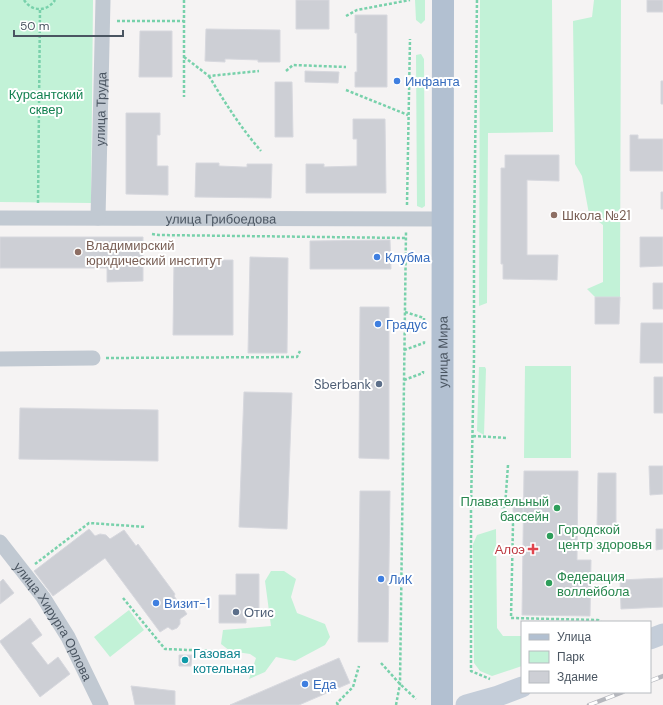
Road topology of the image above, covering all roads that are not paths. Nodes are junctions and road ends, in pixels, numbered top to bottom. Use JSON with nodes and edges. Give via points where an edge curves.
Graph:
{"nodes":[{"id":1,"x":103,"y":0,"type":"edge"},
{"id":2,"x":443,"y":0,"type":"edge"},
{"id":3,"x":0,"y":218,"type":"edge"},
{"id":4,"x":98,"y":218,"type":"junction"},
{"id":5,"x":443,"y":219,"type":"junction"},
{"id":6,"x":93,"y":358,"type":"road end"},
{"id":7,"x":0,"y":359,"type":"edge"},
{"id":8,"x":0,"y":542,"type":"edge"},
{"id":9,"x":663,"y":634,"type":"edge"},
{"id":10,"x":651,"y":639,"type":"edge"},
{"id":11,"x":521,"y":687,"type":"edge"},
{"id":12,"x":101,"y":705,"type":"edge"},
{"id":13,"x":442,"y":705,"type":"edge"},
{"id":14,"x":466,"y":705,"type":"edge"}],
"edges":[{"from":1,"to":4,"type":"street","name":"улица Труда"},
{"from":2,"to":5,"type":"main road","name":"улица Мира"},
{"from":3,"to":4,"type":"street","name":"улица Грибоедова"},
{"from":4,"to":5,"type":"street","name":"улица Грибоедова"},
{"from":5,"to":13,"type":"main road","name":"улица Мира"},
{"from":6,"to":7,"type":"street"},
{"from":8,"to":12,"type":"street","name":"улица Хирурга Орлова","via":[[43,597],[68,637]]},
{"from":9,"to":10,"type":"main road"},
{"from":11,"to":14,"type":"main road"}]}
